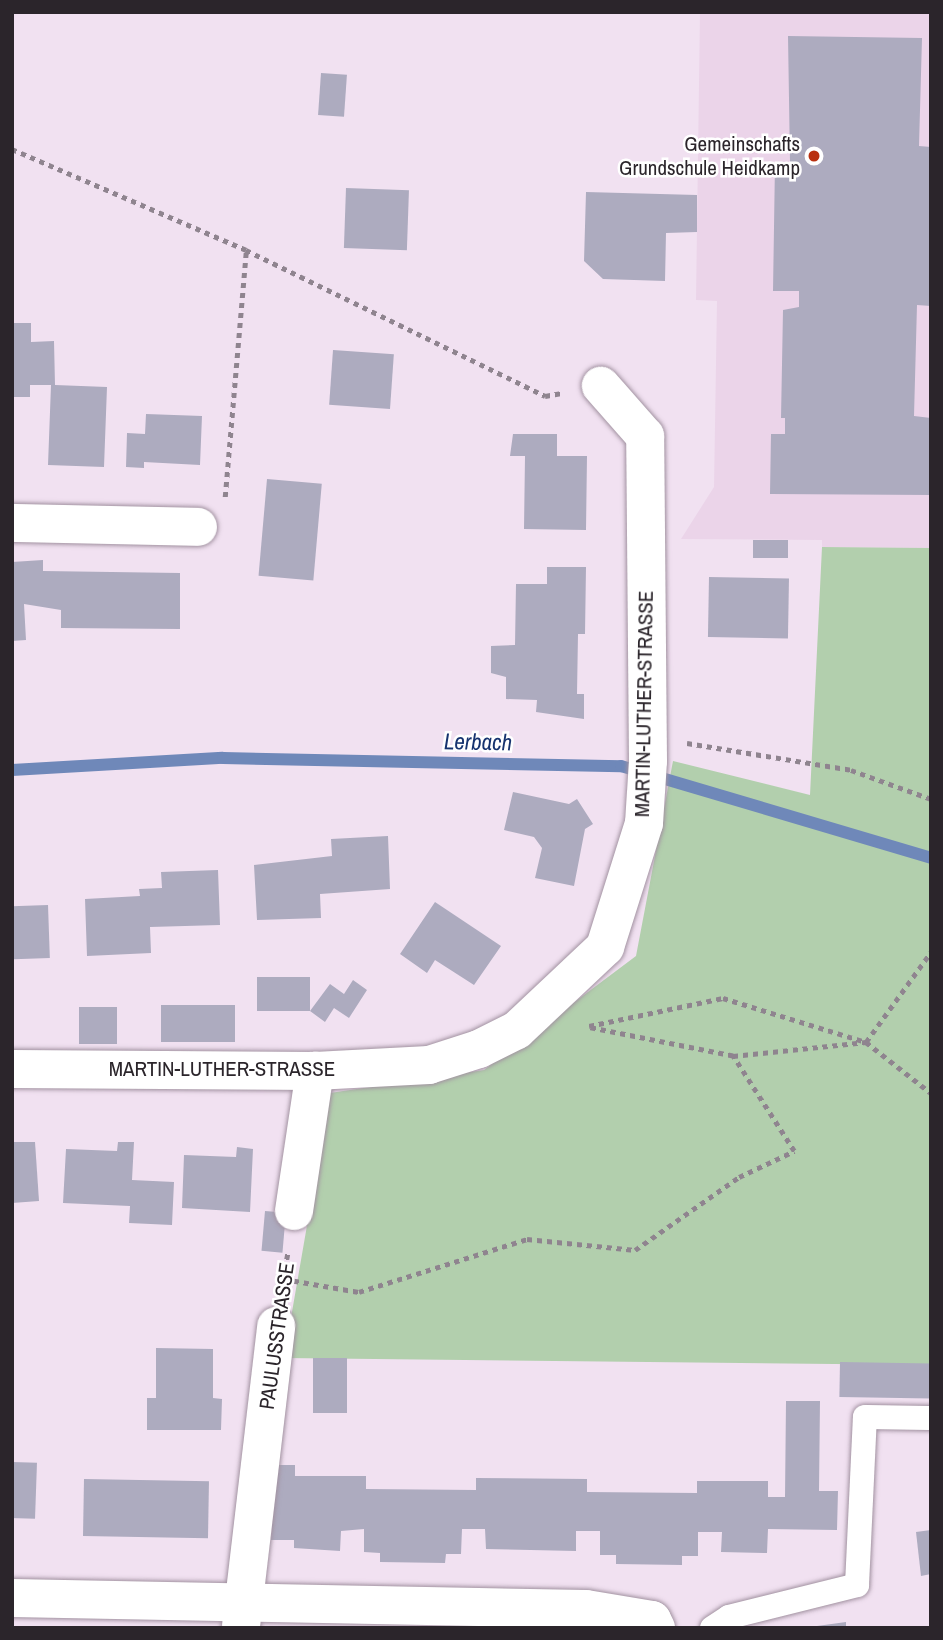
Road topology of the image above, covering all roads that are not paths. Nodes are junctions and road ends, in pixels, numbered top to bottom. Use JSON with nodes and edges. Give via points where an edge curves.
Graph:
{"nodes":[{"id":1,"x":601,"y":386,"type":"road end"},
{"id":2,"x":12,"y":523,"type":"edge"},
{"id":3,"x":198,"y":527,"type":"road end"},
{"id":4,"x":12,"y":1069,"type":"edge"},
{"id":5,"x":315,"y":1071,"type":"junction"},
{"id":6,"x":294,"y":1211,"type":"road end"},
{"id":7,"x":276,"y":1326,"type":"road end"},
{"id":8,"x":931,"y":1418,"type":"edge"},
{"id":9,"x":12,"y":1598,"type":"edge"},
{"id":10,"x":243,"y":1615,"type":"edge"},
{"id":11,"x":364,"y":1616,"type":"edge"},
{"id":12,"x":656,"y":1628,"type":"edge"},
{"id":13,"x":712,"y":1628,"type":"edge"}],
"edges":[{"from":1,"to":5,"type":"street","name":"MARTIN-LUTHER-STRASSE","via":[[645,436],[644,823],[605,947],[517,1030],[479,1049],[429,1065]]},
{"from":2,"to":3,"type":"street"},
{"from":4,"to":5,"type":"street","name":"MARTIN-LUTHER-STRASSE"},
{"from":5,"to":6,"type":"street"},
{"from":7,"to":10,"type":"street","name":"PAULUSSTRASSE"},
{"from":8,"to":13,"type":"lane","via":[[865,1417],[858,1585],[729,1617]]},
{"from":9,"to":10,"type":"street"},
{"from":10,"to":11,"type":"street"},
{"from":11,"to":12,"type":"street","via":[[586,1609],[652,1620]]}]}
